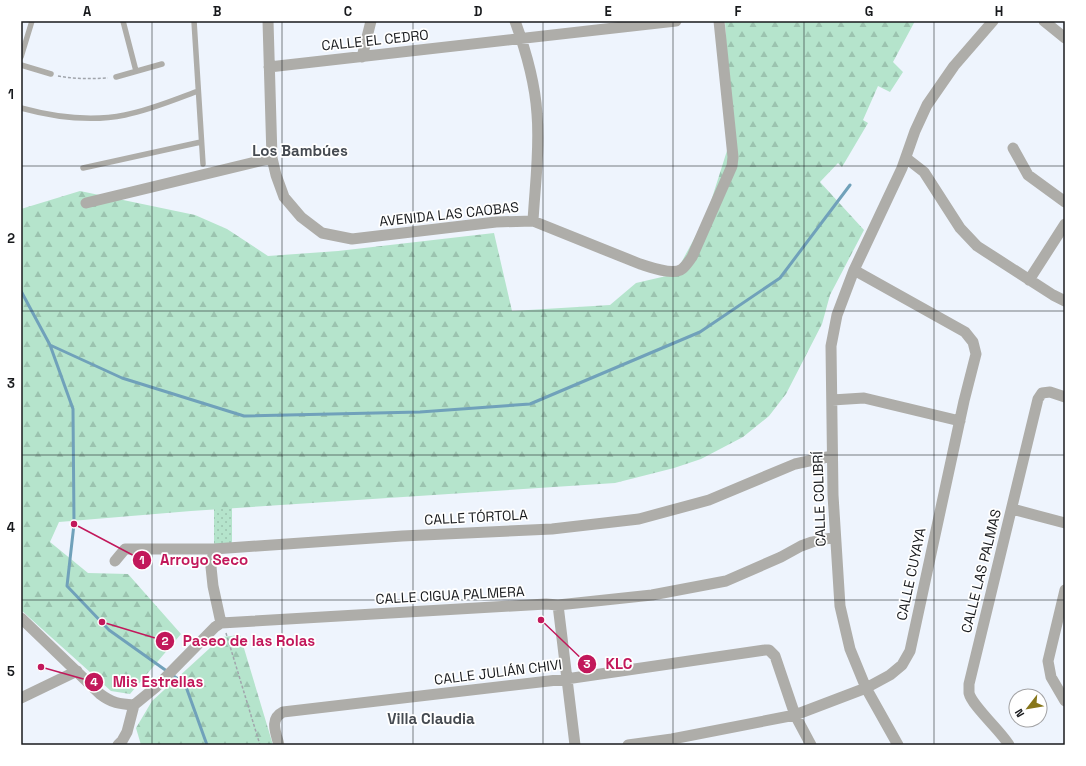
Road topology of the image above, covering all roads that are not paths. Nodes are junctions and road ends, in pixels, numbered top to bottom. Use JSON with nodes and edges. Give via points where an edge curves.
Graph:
{"nodes":[{"id":1,"x":32,"y":21,"type":"edge"},
{"id":2,"x":123,"y":21,"type":"edge"},
{"id":3,"x":194,"y":21,"type":"edge"},
{"id":4,"x":268,"y":21,"type":"edge"},
{"id":5,"x":371,"y":21,"type":"edge"},
{"id":6,"x":515,"y":21,"type":"edge"},
{"id":7,"x":676,"y":21,"type":"edge"},
{"id":8,"x":719,"y":21,"type":"edge"},
{"id":9,"x":993,"y":21,"type":"edge"},
{"id":10,"x":1044,"y":21,"type":"edge"},
{"id":11,"x":1065,"y":38,"type":"edge"},
{"id":12,"x":522,"y":39,"type":"junction"},
{"id":13,"x":21,"y":56,"type":"edge"},
{"id":14,"x":362,"y":57,"type":"junction"},
{"id":15,"x":162,"y":64,"type":"dead end"},
{"id":16,"x":21,"y":65,"type":"edge"},
{"id":17,"x":269,"y":68,"type":"junction"},
{"id":18,"x":136,"y":72,"type":"junction"},
{"id":19,"x":51,"y":74,"type":"road end"},
{"id":20,"x":116,"y":77,"type":"road end"},
{"id":21,"x":198,"y":91,"type":"junction"},
{"id":22,"x":21,"y":108,"type":"edge"},
{"id":23,"x":201,"y":142,"type":"junction"},
{"id":24,"x":1014,"y":148,"type":"dead end"},
{"id":25,"x":272,"y":158,"type":"junction"},
{"id":26,"x":906,"y":158,"type":"junction"},
{"id":27,"x":203,"y":164,"type":"dead end"},
{"id":28,"x":83,"y":168,"type":"dead end"},
{"id":29,"x":1065,"y":202,"type":"edge"},
{"id":30,"x":86,"y":203,"type":"dead end"},
{"id":31,"x":533,"y":221,"type":"junction"},
{"id":32,"x":1065,"y":224,"type":"edge"},
{"id":33,"x":854,"y":270,"type":"junction"},
{"id":34,"x":1029,"y":280,"type":"junction"},
{"id":35,"x":1065,"y":301,"type":"edge"},
{"id":36,"x":1065,"y":397,"type":"edge"},
{"id":37,"x":832,"y":400,"type":"junction"},
{"id":38,"x":960,"y":421,"type":"junction"},
{"id":39,"x":832,"y":456,"type":"junction"},
{"id":40,"x":1012,"y":509,"type":"junction"},
{"id":41,"x":1065,"y":523,"type":"edge"},
{"id":42,"x":835,"y":538,"type":"junction"},
{"id":43,"x":214,"y":549,"type":"junction"},
{"id":44,"x":116,"y":561,"type":"dead end"},
{"id":45,"x":1065,"y":590,"type":"edge"},
{"id":46,"x":558,"y":605,"type":"junction"},
{"id":47,"x":21,"y":618,"type":"edge"},
{"id":48,"x":221,"y":623,"type":"junction"},
{"id":49,"x":76,"y":671,"type":"junction"},
{"id":50,"x":566,"y":679,"type":"junction"},
{"id":51,"x":866,"y":688,"type":"junction"},
{"id":52,"x":21,"y":698,"type":"edge"},
{"id":53,"x":1065,"y":701,"type":"edge"},
{"id":54,"x":134,"y":705,"type":"junction"},
{"id":55,"x":795,"y":715,"type":"junction"},
{"id":56,"x":118,"y":745,"type":"edge"},
{"id":57,"x":279,"y":745,"type":"edge"},
{"id":58,"x":575,"y":745,"type":"edge"},
{"id":59,"x":628,"y":745,"type":"edge"},
{"id":60,"x":811,"y":745,"type":"edge"},
{"id":61,"x":898,"y":745,"type":"edge"},
{"id":62,"x":1009,"y":745,"type":"edge"}],
"edges":[{"from":1,"to":13,"type":"lane"},
{"from":2,"to":18,"type":"lane"},
{"from":3,"to":21,"type":"lane"},
{"from":4,"to":17,"type":"street","name":"AVENIDA LAS CAOBAS"},
{"from":5,"to":14,"type":"street"},
{"from":6,"to":12,"type":"street"},
{"from":7,"to":12,"type":"street","name":"CALLE EL CEDRO"},
{"from":8,"to":31,"type":"street","name":"AVENIDA LAS CAOBAS","via":[[732,166],[697,248],[684,268],[675,272],[654,268]]},
{"from":9,"to":26,"type":"street","name":"CALLE COLIBRÍ","via":[[954,66],[927,105]]},
{"from":10,"to":11,"type":"street"},
{"from":12,"to":14,"type":"street","name":"CALLE EL CEDRO"},
{"from":12,"to":31,"type":"street","via":[[531,72],[537,113],[538,146]]},
{"from":14,"to":17,"type":"street","name":"CALLE EL CEDRO"},
{"from":15,"to":18,"type":"lane"},
{"from":16,"to":19,"type":"lane"},
{"from":17,"to":25,"type":"street","name":"AVENIDA LAS CAOBAS"},
{"from":18,"to":20,"type":"lane"},
{"from":21,"to":22,"type":"lane","via":[[124,115],[86,118]]},
{"from":21,"to":23,"type":"lane"},
{"from":23,"to":27,"type":"lane"},
{"from":23,"to":28,"type":"lane"},
{"from":24,"to":29,"type":"street","via":[[1028,175]]},
{"from":25,"to":30,"type":"street"},
{"from":25,"to":31,"type":"street","name":"AVENIDA LAS CAOBAS","via":[[284,196],[301,218],[322,233],[352,239],[496,222]]},
{"from":26,"to":33,"type":"street","name":"CALLE COLIBRÍ"},
{"from":26,"to":34,"type":"street","via":[[924,172],[960,228],[977,246]]},
{"from":32,"to":34,"type":"street"},
{"from":33,"to":37,"type":"street","name":"CALLE COLIBRÍ","via":[[837,315],[831,346]]},
{"from":33,"to":38,"type":"street","name":"CALLE CUYAYA","via":[[965,332],[973,342],[976,354]]},
{"from":34,"to":35,"type":"street"},
{"from":36,"to":40,"type":"street","name":"CALLE LAS PALMAS","via":[[1050,392],[1042,393],[1038,399]]},
{"from":37,"to":38,"type":"street","via":[[864,398]]},
{"from":37,"to":39,"type":"street","name":"CALLE COLIBRÍ"},
{"from":38,"to":51,"type":"street","name":"CALLE CUYAYA","via":[[910,651],[902,665]]},
{"from":39,"to":42,"type":"street","name":"CALLE COLIBRÍ"},
{"from":39,"to":43,"type":"street","name":"CALLE TÓRTOLA","via":[[795,464],[709,500],[639,518],[552,529]]},
{"from":40,"to":41,"type":"street"},
{"from":40,"to":62,"type":"street","name":"CALLE LAS PALMAS","via":[[969,684],[969,694],[975,704]]},
{"from":42,"to":46,"type":"street","name":"CALLE CIGUA PALMERA","via":[[801,546],[726,581],[652,595]]},
{"from":42,"to":51,"type":"street","name":"CALLE COLIBRÍ","via":[[840,606],[850,649]]},
{"from":43,"to":44,"type":"street","name":"CALLE TÓRTOLA","via":[[125,549]]},
{"from":43,"to":48,"type":"street","via":[[211,567]]},
{"from":45,"to":53,"type":"street","via":[[1048,660],[1051,677]]},
{"from":46,"to":48,"type":"street","name":"CALLE CIGUA PALMERA"},
{"from":46,"to":50,"type":"street"},
{"from":47,"to":49,"type":"street"},
{"from":48,"to":54,"type":"street"},
{"from":49,"to":52,"type":"street"},
{"from":49,"to":54,"type":"street","via":[[108,700],[117,704]]},
{"from":50,"to":55,"type":"street","name":"CALLE JULIÁN CHIVI","via":[[765,650],[772,652],[776,659]]},
{"from":50,"to":57,"type":"street","name":"CALLE JULIÁN CHIVI","via":[[283,712],[276,718],[274,726]]},
{"from":50,"to":58,"type":"street"},
{"from":51,"to":55,"type":"street","name":"CALLE CUYAYA"},
{"from":51,"to":61,"type":"street","name":"CALLE COLIBRÍ"},
{"from":54,"to":56,"type":"street","via":[[127,732]]},
{"from":55,"to":59,"type":"street","name":"CALLE CUYAYA"},
{"from":55,"to":60,"type":"street"}]}
